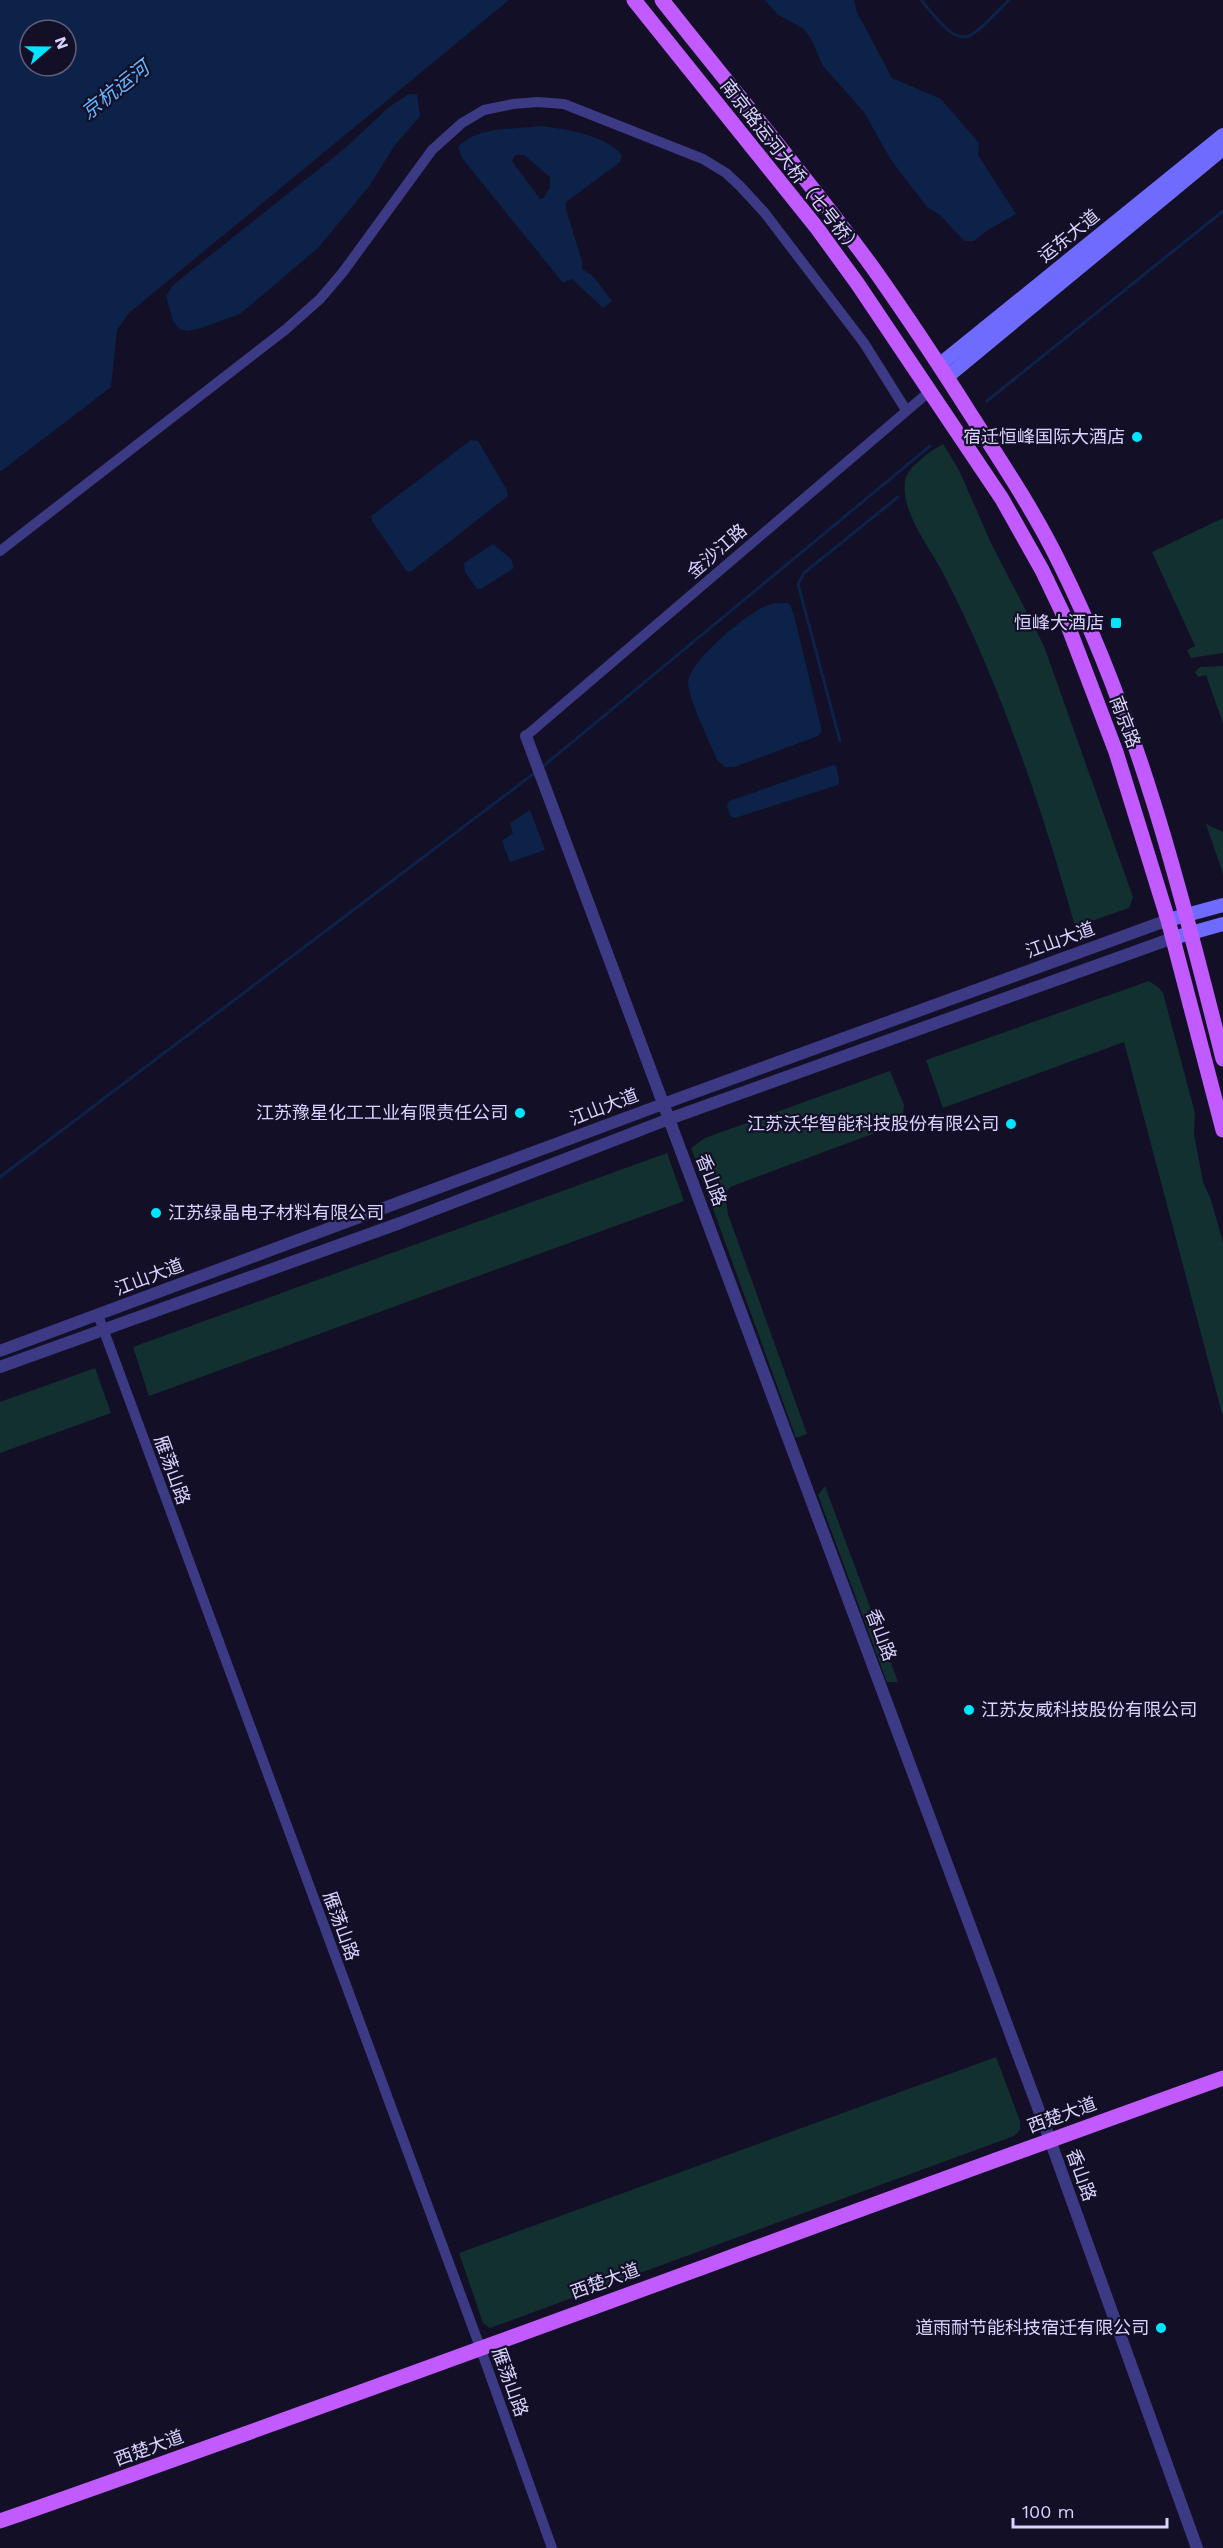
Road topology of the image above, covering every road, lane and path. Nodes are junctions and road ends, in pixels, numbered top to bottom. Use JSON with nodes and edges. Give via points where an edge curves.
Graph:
{"nodes":[{"id":1,"x":634,"y":0,"type":"edge"},
{"id":2,"x":662,"y":0,"type":"edge"},
{"id":3,"x":1223,"y":135,"type":"edge"},
{"id":4,"x":1223,"y":149,"type":"edge"},
{"id":5,"x":926,"y":347,"type":"joint"},
{"id":6,"x":911,"y":362,"type":"joint"},
{"id":7,"x":943,"y":371,"type":"junction"},
{"id":8,"x":930,"y":391,"type":"junction"},
{"id":9,"x":906,"y":410,"type":"junction"},
{"id":10,"x":0,"y":551,"type":"edge"},
{"id":11,"x":526,"y":736,"type":"joint"},
{"id":12,"x":1223,"y":905,"type":"edge"},
{"id":13,"x":1186,"y":915,"type":"junction"},
{"id":14,"x":1168,"y":920,"type":"junction"},
{"id":15,"x":1223,"y":924,"type":"edge"},
{"id":16,"x":1191,"y":932,"type":"junction"},
{"id":17,"x":1173,"y":938,"type":"junction"},
{"id":18,"x":1223,"y":1059,"type":"edge"},
{"id":19,"x":663,"y":1104,"type":"junction"},
{"id":20,"x":669,"y":1119,"type":"junction"},
{"id":21,"x":1223,"y":1130,"type":"edge"},
{"id":22,"x":98,"y":1315,"type":"junction"},
{"id":23,"x":103,"y":1329,"type":"junction"},
{"id":24,"x":0,"y":1351,"type":"edge"},
{"id":25,"x":0,"y":1367,"type":"edge"},
{"id":26,"x":1223,"y":2078,"type":"edge"},
{"id":27,"x":1050,"y":2140,"type":"junction"},
{"id":28,"x":480,"y":2347,"type":"junction"},
{"id":29,"x":0,"y":2521,"type":"edge"},
{"id":30,"x":552,"y":2548,"type":"edge"},
{"id":31,"x":1197,"y":2548,"type":"edge"}],
"edges":[{"from":1,"to":6,"type":"main road","name":"南京路运河大桥（七号桥）","via":[[817,228]]},
{"from":2,"to":5,"type":"main road","name":"南京路运河大桥（七号桥）","via":[[828,209]]},
{"from":3,"to":7,"type":"main road","name":"运东大道"},
{"from":4,"to":7,"type":"main road","name":"运东大道"},
{"from":5,"to":7,"type":"main road","name":"南京路"},
{"from":6,"to":8,"type":"main road","name":"南京路"},
{"from":7,"to":13,"type":"main road","name":"南京路","via":[[1019,488],[1083,613],[1134,746]]},
{"from":8,"to":9,"type":"street","name":"金沙江路"},
{"from":8,"to":14,"type":"main road","name":"南京路","via":[[1002,499],[1065,618],[1116,752]]},
{"from":9,"to":10,"type":"street","via":[[864,343],[764,212],[726,173],[703,159],[564,105],[513,104],[484,110],[462,123],[432,150],[343,272],[285,330]]},
{"from":9,"to":11,"type":"street","name":"金沙江路"},
{"from":11,"to":19,"type":"street","name":"香山路"},
{"from":12,"to":13,"type":"main road","name":"江山大道"},
{"from":13,"to":14,"type":"main road","name":"江山大道"},
{"from":13,"to":16,"type":"main road","name":"南京路"},
{"from":14,"to":17,"type":"main road","name":"南京路"},
{"from":14,"to":19,"type":"street","name":"江山大道"},
{"from":15,"to":16,"type":"main road","name":"江山大道"},
{"from":16,"to":17,"type":"main road","name":"江山大道"},
{"from":16,"to":18,"type":"main road","name":"南京路"},
{"from":17,"to":20,"type":"street","name":"江山大道"},
{"from":17,"to":21,"type":"main road","name":"南京路"},
{"from":19,"to":20,"type":"street","name":"香山路"},
{"from":19,"to":22,"type":"street","name":"江山大道"},
{"from":20,"to":23,"type":"street","name":"江山大道","via":[[400,1223]]},
{"from":20,"to":27,"type":"street","name":"香山路"},
{"from":22,"to":23,"type":"street","name":"雁荡山路"},
{"from":22,"to":24,"type":"street","name":"江山大道"},
{"from":23,"to":25,"type":"street","name":"江山大道"},
{"from":23,"to":28,"type":"street","name":"雁荡山路"},
{"from":26,"to":27,"type":"main road","name":"西楚大道"},
{"from":27,"to":28,"type":"main road","name":"西楚大道"},
{"from":27,"to":31,"type":"street","name":"香山路"},
{"from":28,"to":29,"type":"main road","name":"西楚大道"},
{"from":28,"to":30,"type":"street","name":"雁荡山路"}]}
